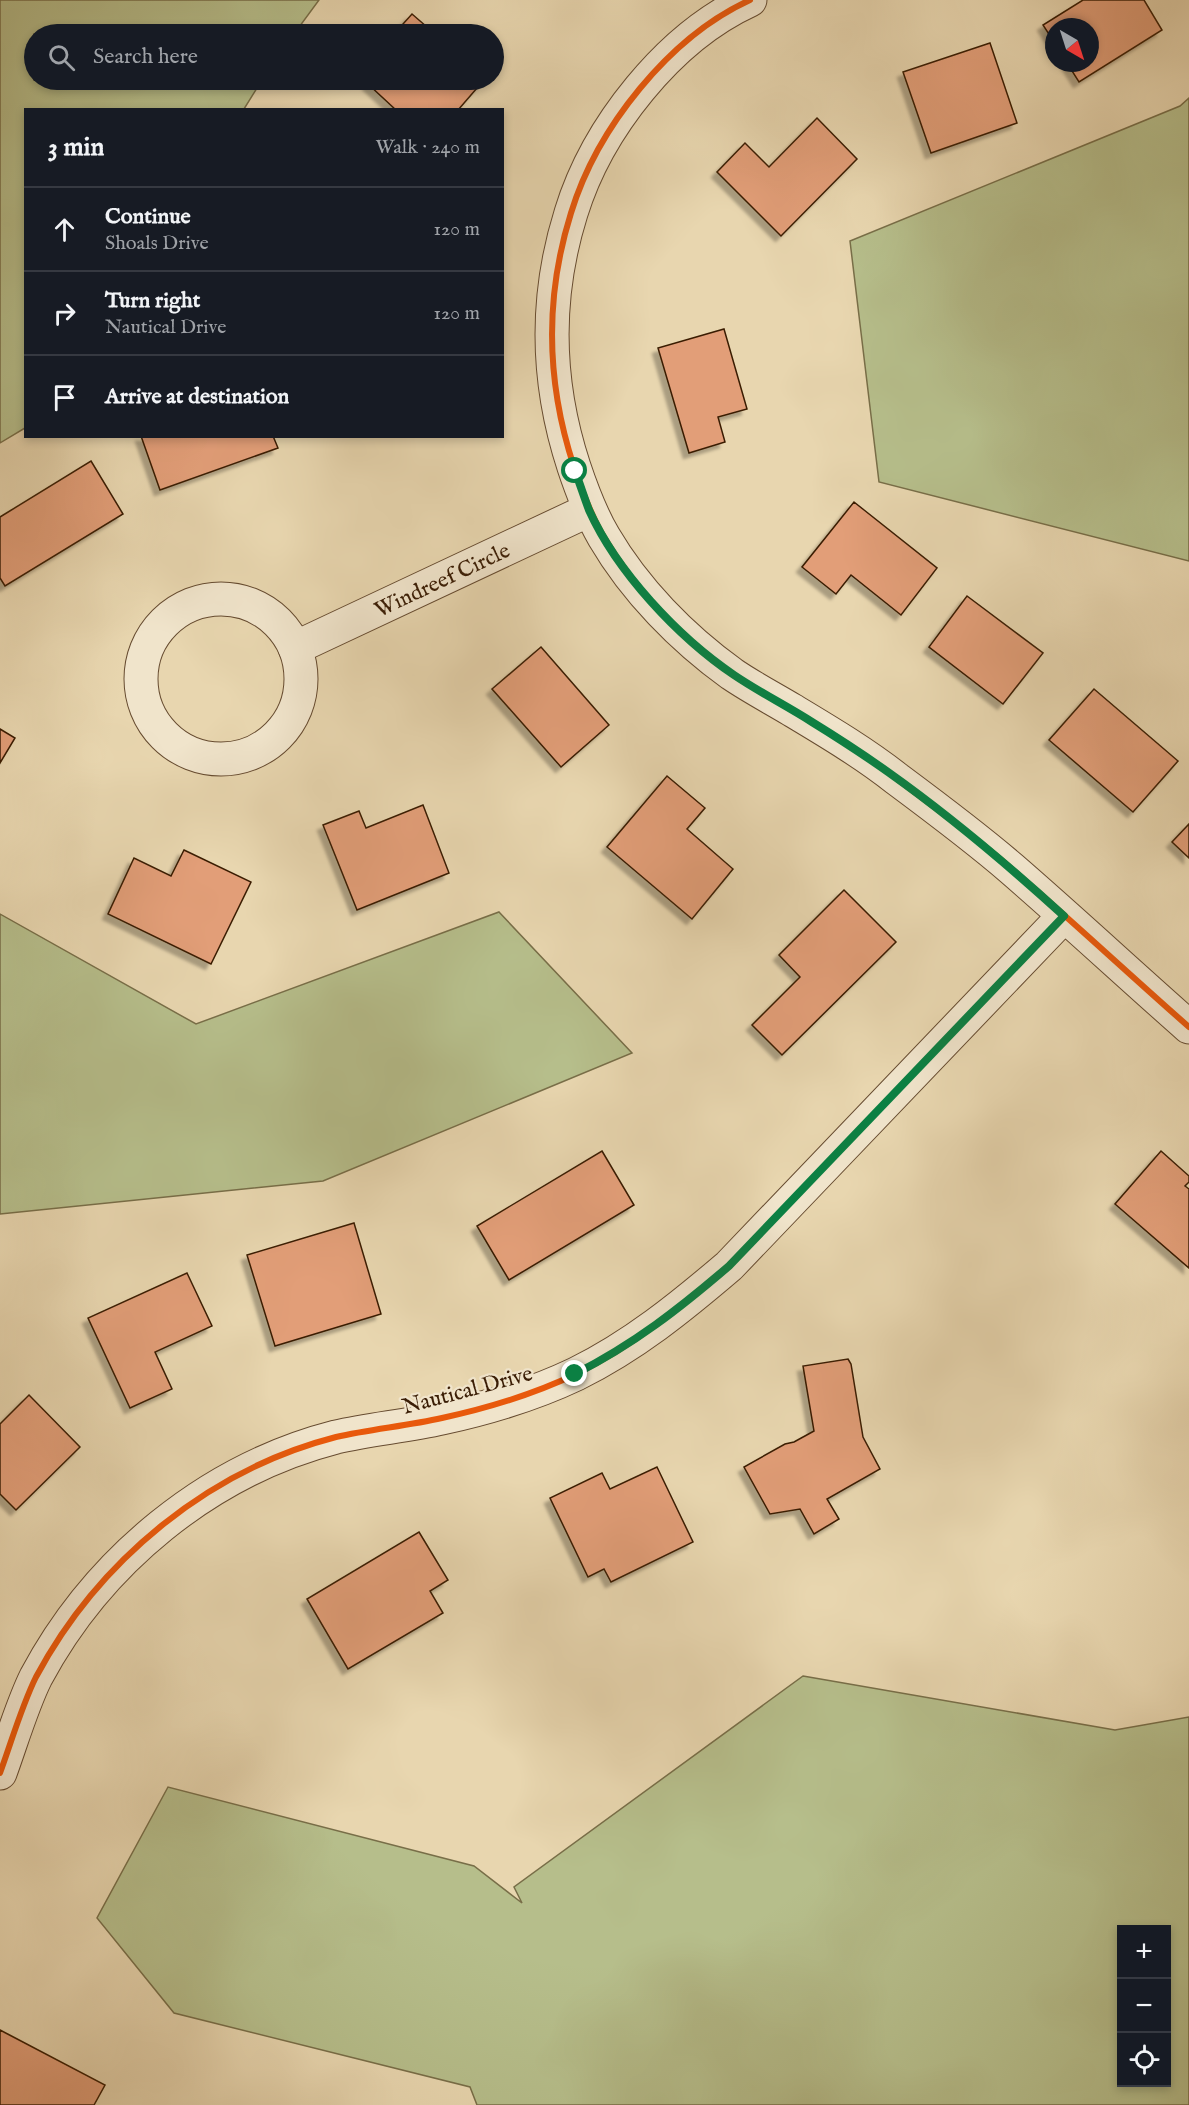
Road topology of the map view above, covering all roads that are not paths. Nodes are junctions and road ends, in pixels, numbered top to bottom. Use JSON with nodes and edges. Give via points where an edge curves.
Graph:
{"nodes":[{"id":1,"x":750,"y":0,"type":"edge"},
{"id":2,"x":589,"y":510,"type":"junction"},
{"id":3,"x":295,"y":648,"type":"junction"},
{"id":4,"x":1064,"y":916,"type":"junction"},
{"id":5,"x":1189,"y":1027,"type":"edge"},
{"id":6,"x":0,"y":1773,"type":"edge"}],
"edges":[{"from":1,"to":2,"type":"street","via":[[706,27],[650,78],[609,132],[574,202],[551,316],[551,355],[563,433]]},
{"from":2,"to":3,"type":"street","name":"Windreef Circle"},
{"from":2,"to":4,"type":"street","via":[[645,593],[700,649],[734,675],[889,772]]},
{"from":3,"to":3,"type":"street","via":[[285,630],[252,605],[232,600],[191,605],[172,616],[148,649],[142,669],[147,710],[173,743],[191,753],[211,758],[253,753],[285,727],[296,709],[301,669]]},
{"from":4,"to":5,"type":"street"},
{"from":4,"to":6,"type":"street","name":"Nautical Drive","via":[[729,1266],[651,1329],[612,1355],[536,1390],[470,1411],[337,1437],[295,1450],[214,1488],[160,1526],[113,1570],[71,1620],[35,1679]]}]}
